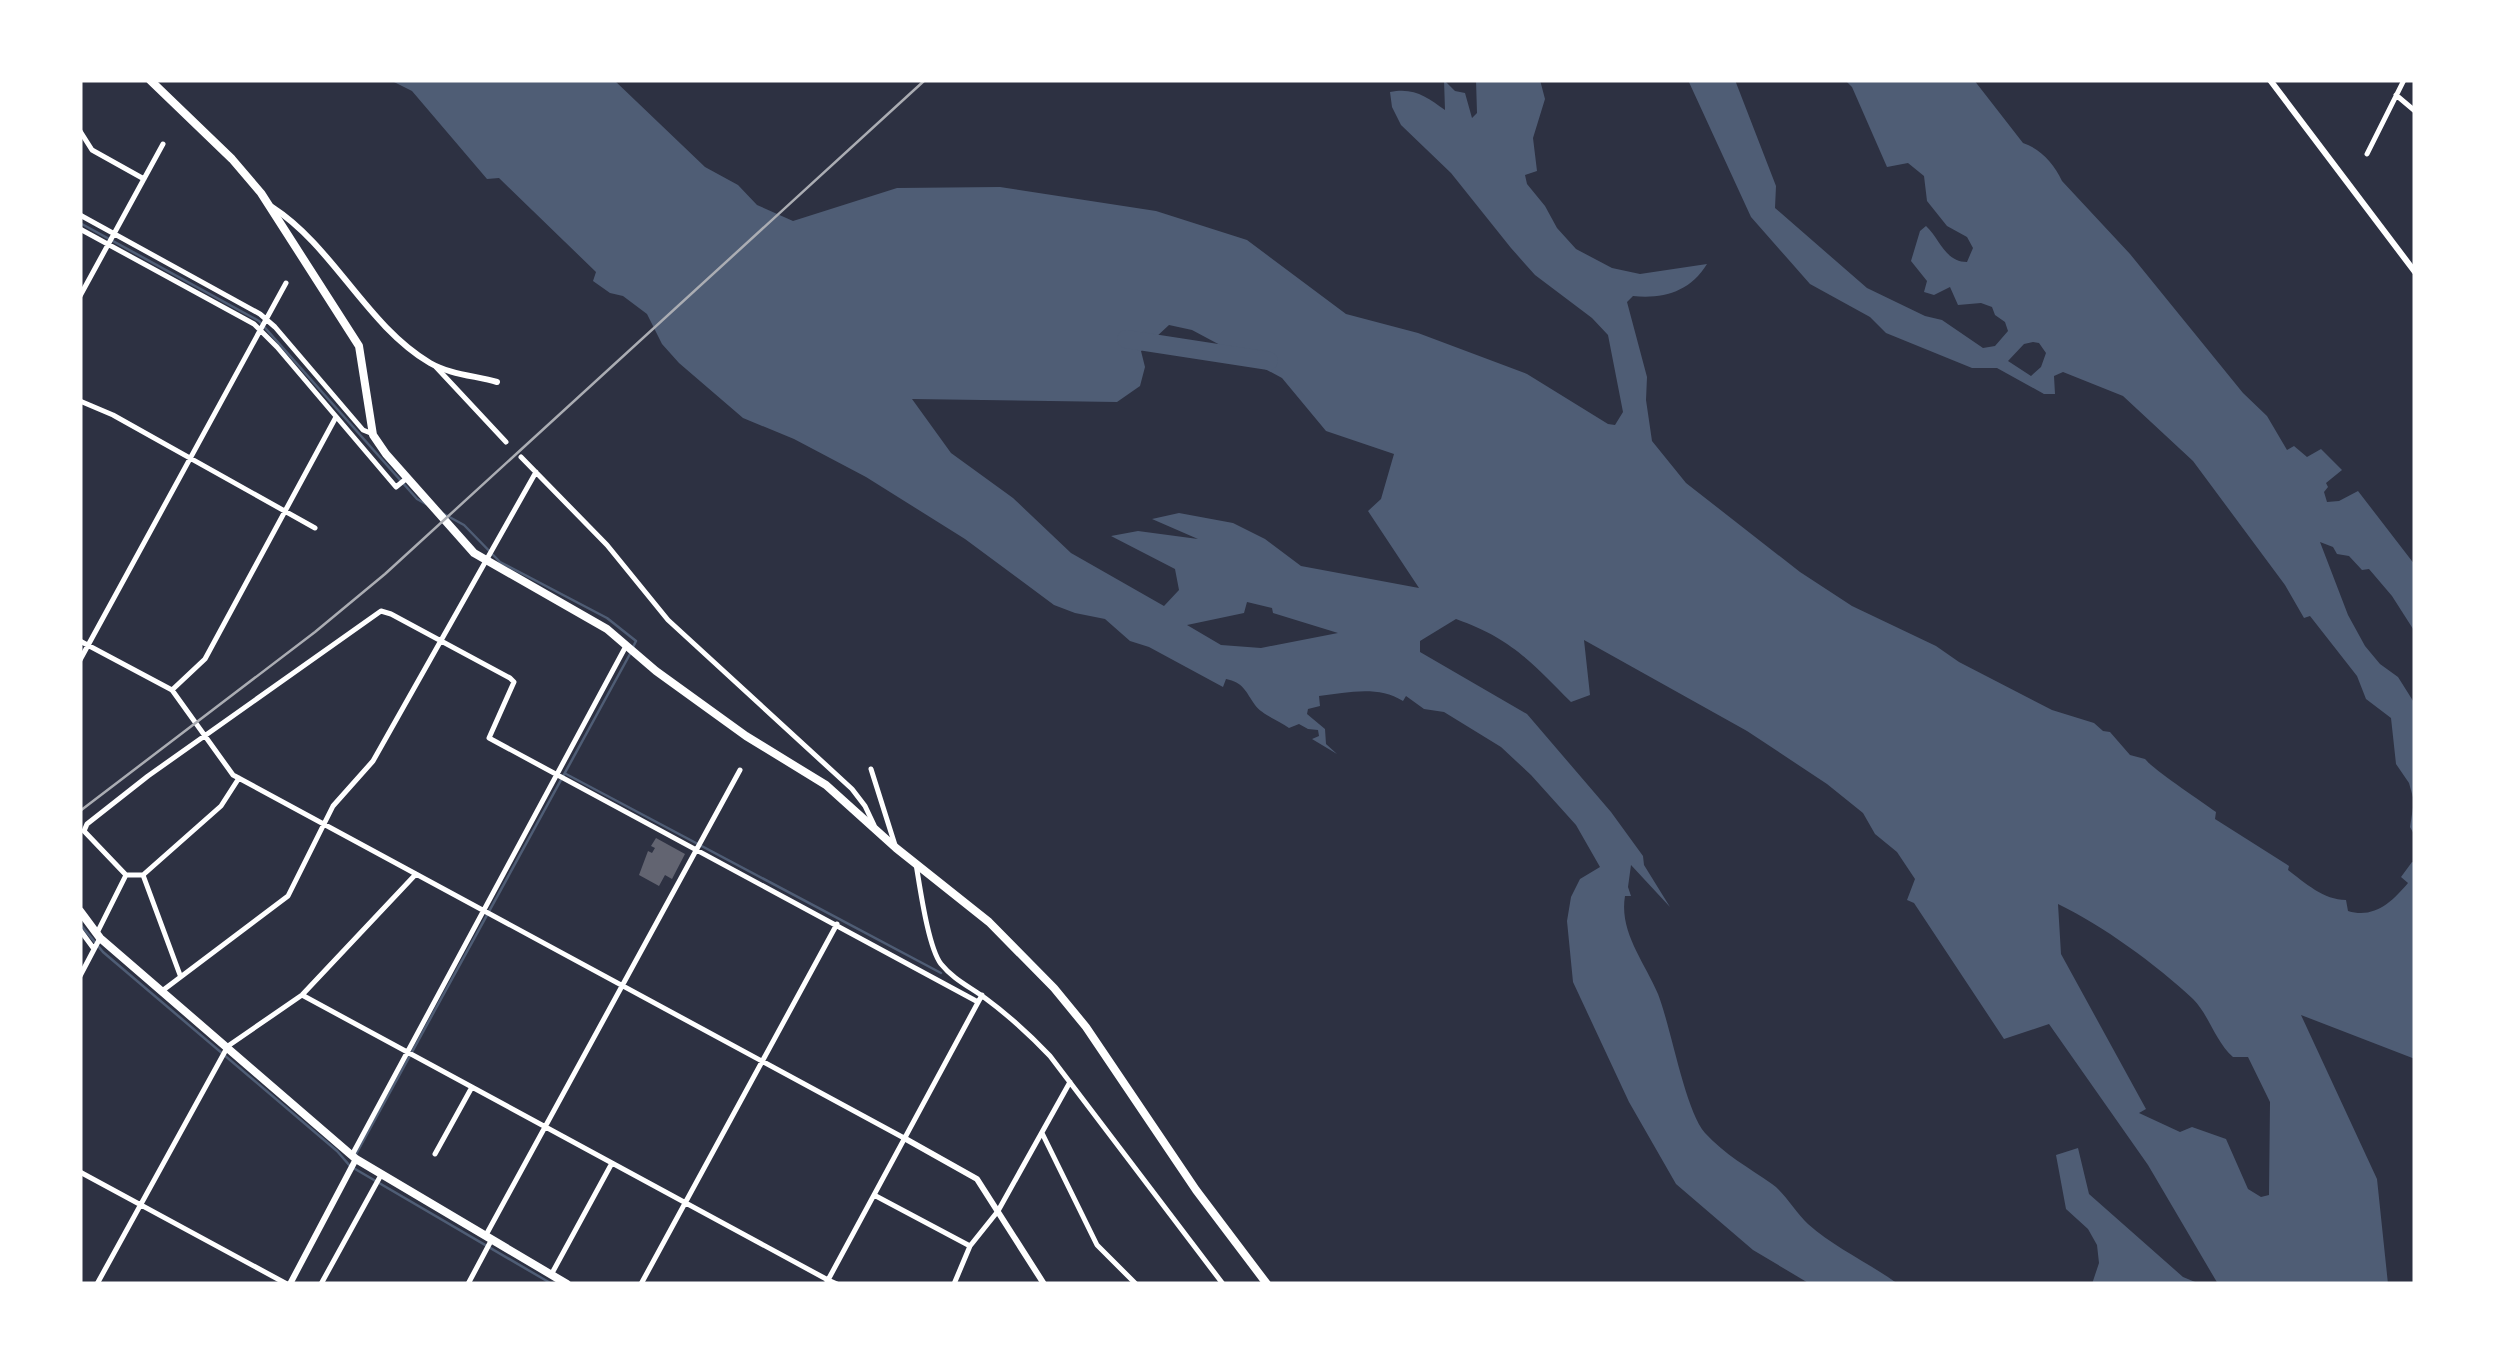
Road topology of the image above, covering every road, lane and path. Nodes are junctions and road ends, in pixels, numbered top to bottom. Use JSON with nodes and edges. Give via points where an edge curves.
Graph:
{"nodes":[{"id":1,"x":150,"y":80,"type":"edge"},
{"id":2,"x":2270,"y":80,"type":"edge"},
{"id":3,"x":2404,"y":80,"type":"edge"},
{"id":4,"x":2396,"y":95,"type":"junction"},
{"id":5,"x":2415,"y":111,"type":"edge"},
{"id":6,"x":80,"y":131,"type":"edge"},
{"id":7,"x":164,"y":144,"type":"dead end"},
{"id":8,"x":2367,"y":154,"type":"dead end"},
{"id":9,"x":144,"y":179,"type":"junction"},
{"id":10,"x":267,"y":203,"type":"junction"},
{"id":11,"x":80,"y":215,"type":"edge"},
{"id":12,"x":80,"y":229,"type":"edge"},
{"id":13,"x":114,"y":233,"type":"junction"},
{"id":14,"x":108,"y":244,"type":"junction"},
{"id":15,"x":2415,"y":272,"type":"edge"},
{"id":16,"x":286,"y":283,"type":"dead end"},
{"id":17,"x":80,"y":296,"type":"edge"},
{"id":18,"x":265,"y":318,"type":"junction"},
{"id":19,"x":260,"y":329,"type":"junction"},
{"id":20,"x":435,"y":366,"type":"junction"},
{"id":21,"x":497,"y":382,"type":"dead end"},
{"id":22,"x":80,"y":401,"type":"edge"},
{"id":23,"x":336,"y":416,"type":"junction"},
{"id":24,"x":373,"y":434,"type":"junction"},
{"id":25,"x":506,"y":442,"type":"dead end"},
{"id":26,"x":521,"y":457,"type":"dead end"},
{"id":27,"x":189,"y":458,"type":"junction"},
{"id":28,"x":536,"y":472,"type":"junction"},
{"id":29,"x":406,"y":478,"type":"junction"},
{"id":30,"x":284,"y":510,"type":"junction"},
{"id":31,"x":315,"y":528,"type":"dead end"},
{"id":32,"x":484,"y":561,"type":"junction"},
{"id":33,"x":440,"y":640,"type":"junction"},
{"id":34,"x":80,"y":641,"type":"edge"},
{"id":35,"x":88,"y":645,"type":"junction"},
{"id":36,"x":626,"y":646,"type":"junction"},
{"id":37,"x":80,"y":660,"type":"edge"},
{"id":38,"x":172,"y":690,"type":"junction"},
{"id":39,"x":205,"y":736,"type":"junction"},
{"id":40,"x":871,"y":769,"type":"dead end"},
{"id":41,"x":740,"y":770,"type":"dead end"},
{"id":42,"x":558,"y":774,"type":"junction"},
{"id":43,"x":238,"y":778,"type":"junction"},
{"id":44,"x":324,"y":824,"type":"junction"},
{"id":45,"x":875,"y":827,"type":"junction"},
{"id":46,"x":696,"y":848,"type":"junction"},
{"id":47,"x":896,"y":848,"type":"junction"},
{"id":48,"x":916,"y":864,"type":"junction"},
{"id":49,"x":416,"y":874,"type":"junction"},
{"id":50,"x":126,"y":875,"type":"junction"},
{"id":51,"x":143,"y":875,"type":"junction"},
{"id":52,"x":80,"y":911,"type":"edge"},
{"id":53,"x":483,"y":912,"type":"junction"},
{"id":54,"x":837,"y":924,"type":"junction"},
{"id":55,"x":80,"y":930,"type":"edge"},
{"id":56,"x":99,"y":936,"type":"junction"},
{"id":57,"x":94,"y":949,"type":"junction"},
{"id":58,"x":80,"y":976,"type":"edge"},
{"id":59,"x":180,"y":977,"type":"junction"},
{"id":60,"x":622,"y":986,"type":"junction"},
{"id":61,"x":162,"y":990,"type":"junction"},
{"id":62,"x":302,"y":994,"type":"junction"},
{"id":63,"x":980,"y":998,"type":"junction"},
{"id":64,"x":228,"y":1046,"type":"junction"},
{"id":65,"x":407,"y":1052,"type":"junction"},
{"id":66,"x":764,"y":1062,"type":"junction"},
{"id":67,"x":1070,"y":1082,"type":"junction"},
{"id":68,"x":472,"y":1087,"type":"junction"},
{"id":69,"x":544,"y":1127,"type":"junction"},
{"id":70,"x":1042,"y":1133,"type":"junction"},
{"id":71,"x":904,"y":1138,"type":"junction"},
{"id":72,"x":435,"y":1154,"type":"dead end"},
{"id":73,"x":354,"y":1157,"type":"junction"},
{"id":74,"x":612,"y":1164,"type":"junction"},
{"id":75,"x":80,"y":1172,"type":"edge"},
{"id":76,"x":381,"y":1175,"type":"junction"},
{"id":77,"x":874,"y":1194,"type":"junction"},
{"id":78,"x":687,"y":1204,"type":"junction"},
{"id":79,"x":140,"y":1206,"type":"junction"},
{"id":80,"x":998,"y":1212,"type":"junction"},
{"id":81,"x":489,"y":1237,"type":"junction"},
{"id":82,"x":970,"y":1246,"type":"junction"},
{"id":83,"x":552,"y":1274,"type":"junction"},
{"id":84,"x":827,"y":1282,"type":"edge"},
{"id":85,"x":97,"y":1284,"type":"edge"},
{"id":86,"x":288,"y":1284,"type":"edge"},
{"id":87,"x":321,"y":1284,"type":"edge"},
{"id":88,"x":468,"y":1284,"type":"edge"},
{"id":89,"x":567,"y":1284,"type":"edge"},
{"id":90,"x":641,"y":1284,"type":"edge"},
{"id":91,"x":837,"y":1284,"type":"edge"},
{"id":92,"x":954,"y":1284,"type":"edge"},
{"id":93,"x":1044,"y":1284,"type":"edge"},
{"id":94,"x":1136,"y":1284,"type":"edge"},
{"id":95,"x":1223,"y":1284,"type":"edge"},
{"id":96,"x":1267,"y":1284,"type":"edge"}],
"edges":[{"from":1,"to":10,"type":"main road"},
{"from":2,"to":15,"type":"street"},
{"from":3,"to":4,"type":"street"},
{"from":4,"to":5,"type":"street"},
{"from":4,"to":8,"type":"street"},
{"from":6,"to":9,"type":"street","via":[[92,150]]},
{"from":7,"to":9,"type":"street"},
{"from":9,"to":13,"type":"street"},
{"from":10,"to":20,"type":"street","via":[[297,223],[396,337]]},
{"from":10,"to":24,"type":"main road","via":[[359,346]]},
{"from":11,"to":13,"type":"street"},
{"from":12,"to":14,"type":"street"},
{"from":13,"to":14,"type":"street"},
{"from":13,"to":18,"type":"street"},
{"from":14,"to":17,"type":"street"},
{"from":14,"to":19,"type":"street"},
{"from":16,"to":18,"type":"street"},
{"from":18,"to":19,"type":"street"},
{"from":18,"to":24,"type":"street"},
{"from":19,"to":23,"type":"street"},
{"from":19,"to":27,"type":"street"},
{"from":20,"to":21,"type":"street"},
{"from":20,"to":25,"type":"street"},
{"from":22,"to":27,"type":"street"},
{"from":23,"to":29,"type":"street","via":[[396,487]]},
{"from":23,"to":30,"type":"street"},
{"from":24,"to":29,"type":"main road"},
{"from":26,"to":28,"type":"street"},
{"from":27,"to":30,"type":"street"},
{"from":27,"to":35,"type":"street"},
{"from":28,"to":32,"type":"street"},
{"from":28,"to":45,"type":"street","via":[[668,620],[852,789]]},
{"from":29,"to":32,"type":"main road"},
{"from":30,"to":31,"type":"street"},
{"from":30,"to":38,"type":"street","via":[[205,659]]},
{"from":32,"to":33,"type":"street"},
{"from":32,"to":36,"type":"main road"},
{"from":33,"to":39,"type":"street","via":[[381,611]]},
{"from":33,"to":42,"type":"street","via":[[514,682],[489,738]]},
{"from":33,"to":44,"type":"street","via":[[373,761]]},
{"from":34,"to":35,"type":"street"},
{"from":35,"to":37,"type":"street"},
{"from":35,"to":38,"type":"street"},
{"from":36,"to":42,"type":"street"},
{"from":36,"to":45,"type":"main road"},
{"from":38,"to":39,"type":"street"},
{"from":39,"to":43,"type":"street"},
{"from":39,"to":50,"type":"street","via":[[87,824],[84,831]]},
{"from":40,"to":47,"type":"street"},
{"from":41,"to":46,"type":"street"},
{"from":42,"to":46,"type":"street"},
{"from":42,"to":53,"type":"street"},
{"from":43,"to":44,"type":"street"},
{"from":43,"to":51,"type":"street","via":[[221,806]]},
{"from":44,"to":49,"type":"street"},
{"from":44,"to":59,"type":"street","via":[[288,896]]},
{"from":45,"to":47,"type":"main road"},
{"from":46,"to":54,"type":"street"},
{"from":46,"to":60,"type":"street"},
{"from":47,"to":48,"type":"main road"},
{"from":48,"to":63,"type":"street","via":[[938,961]]},
{"from":48,"to":96,"type":"main road","via":[[989,922],[1054,988]]},
{"from":49,"to":53,"type":"street"},
{"from":49,"to":62,"type":"street"},
{"from":50,"to":51,"type":"street"},
{"from":50,"to":56,"type":"street"},
{"from":51,"to":59,"type":"street"},
{"from":52,"to":56,"type":"main road"},
{"from":53,"to":60,"type":"street"},
{"from":53,"to":65,"type":"street"},
{"from":54,"to":63,"type":"street"},
{"from":54,"to":66,"type":"street"},
{"from":55,"to":57,"type":"street"},
{"from":56,"to":57,"type":"street"},
{"from":56,"to":61,"type":"main road"},
{"from":57,"to":58,"type":"street"},
{"from":59,"to":61,"type":"street"},
{"from":60,"to":66,"type":"street"},
{"from":60,"to":69,"type":"street"},
{"from":61,"to":64,"type":"main road"},
{"from":62,"to":64,"type":"street"},
{"from":62,"to":65,"type":"street"},
{"from":63,"to":67,"type":"street","via":[[1026,1031]]},
{"from":63,"to":71,"type":"street"},
{"from":64,"to":73,"type":"main road"},
{"from":64,"to":79,"type":"street"},
{"from":65,"to":68,"type":"street"},
{"from":65,"to":73,"type":"street"},
{"from":66,"to":71,"type":"street"},
{"from":66,"to":78,"type":"street"},
{"from":67,"to":70,"type":"street"},
{"from":67,"to":95,"type":"street"},
{"from":68,"to":69,"type":"street"},
{"from":68,"to":72,"type":"street"},
{"from":69,"to":74,"type":"street"},
{"from":69,"to":81,"type":"street"},
{"from":70,"to":80,"type":"street"},
{"from":70,"to":94,"type":"street","via":[[1097,1245]]},
{"from":71,"to":77,"type":"street"},
{"from":71,"to":80,"type":"street","via":[[976,1179]]},
{"from":73,"to":76,"type":"main road"},
{"from":73,"to":86,"type":"street"},
{"from":74,"to":78,"type":"street"},
{"from":74,"to":83,"type":"street"},
{"from":75,"to":79,"type":"street"},
{"from":76,"to":81,"type":"main road"},
{"from":76,"to":87,"type":"street"},
{"from":77,"to":82,"type":"street"},
{"from":77,"to":84,"type":"street"},
{"from":78,"to":84,"type":"street"},
{"from":78,"to":90,"type":"street"},
{"from":79,"to":85,"type":"street"},
{"from":79,"to":86,"type":"street"},
{"from":80,"to":82,"type":"street"},
{"from":80,"to":93,"type":"street"},
{"from":81,"to":83,"type":"main road"},
{"from":81,"to":88,"type":"street"},
{"from":82,"to":92,"type":"street"},
{"from":83,"to":89,"type":"main road"},
{"from":84,"to":91,"type":"street"}]}
